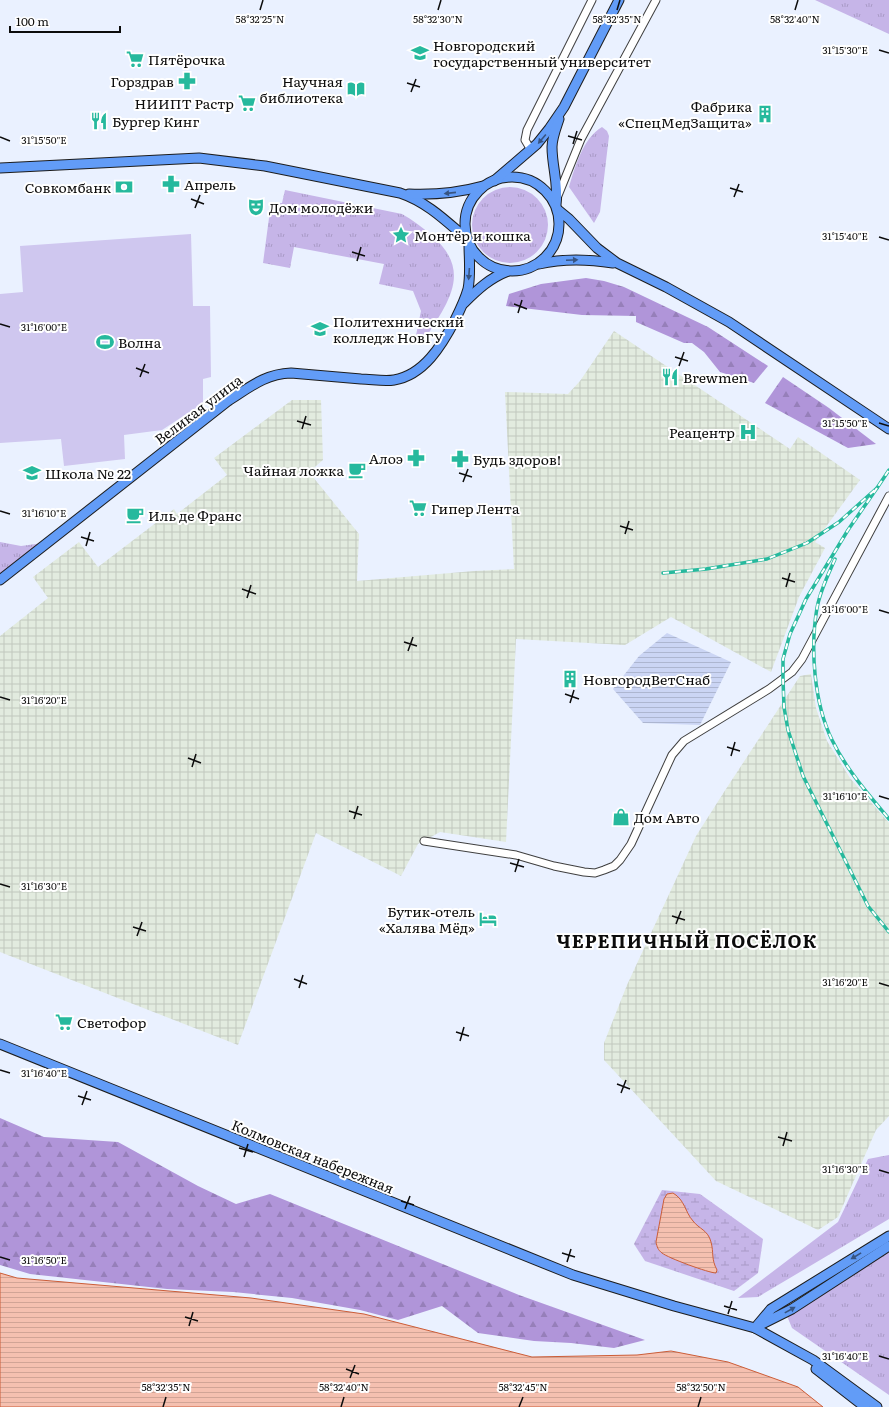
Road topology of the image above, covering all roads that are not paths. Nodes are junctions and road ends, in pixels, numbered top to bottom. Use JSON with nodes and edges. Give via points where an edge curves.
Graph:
{"nodes":[{"id":1,"x":592,"y":0,"type":"edge"},
{"id":2,"x":620,"y":0,"type":"edge"},
{"id":3,"x":656,"y":0,"type":"edge"},
{"id":4,"x":564,"y":107,"type":"junction"},
{"id":5,"x":531,"y":150,"type":"junction"},
{"id":6,"x":0,"y":168,"type":"edge"},
{"id":7,"x":490,"y":184,"type":"junction"},
{"id":8,"x":400,"y":193,"type":"junction"},
{"id":9,"x":557,"y":205,"type":"junction"},
{"id":10,"x":468,"y":241,"type":"junction"},
{"id":11,"x":617,"y":263,"type":"junction"},
{"id":12,"x":534,"y":265,"type":"junction"},
{"id":13,"x":510,"y":270,"type":"junction"},
{"id":14,"x":463,"y":304,"type":"junction"},
{"id":15,"x":889,"y":429,"type":"edge"},
{"id":16,"x":889,"y":496,"type":"edge"},
{"id":17,"x":0,"y":580,"type":"edge"},
{"id":18,"x":424,"y":841,"type":"dead end"},
{"id":19,"x":0,"y":1044,"type":"edge"},
{"id":20,"x":889,"y":1236,"type":"edge"},
{"id":21,"x":889,"y":1246,"type":"edge"},
{"id":22,"x":755,"y":1328,"type":"junction"},
{"id":23,"x":865,"y":1407,"type":"edge"},
{"id":24,"x":878,"y":1407,"type":"edge"}],
"edges":[{"from":1,"to":5,"type":"street","via":[[527,130],[525,140]]},
{"from":2,"to":4,"type":"main road"},
{"from":3,"to":9,"type":"street","via":[[578,146]]},
{"from":4,"to":5,"type":"main road","one_way":true},
{"from":4,"to":9,"type":"main road","via":[[552,145],[557,180]]},
{"from":5,"to":7,"type":"main road"},
{"from":6,"to":8,"type":"main road","via":[[199,158],[265,166]]},
{"from":7,"to":8,"type":"main road","one_way":true,"via":[[440,194]]},
{"from":7,"to":9,"type":"main road","via":[[514,178],[530,182],[545,191]]},
{"from":7,"to":10,"type":"main road","via":[[475,196],[466,212]]},
{"from":8,"to":10,"type":"main road","via":[[432,209]]},
{"from":9,"to":11,"type":"main road","via":[[597,248]]},
{"from":9,"to":12,"type":"main road","via":[[559,231],[556,241],[547,256]]},
{"from":10,"to":13,"type":"main road","via":[[482,261],[498,269]]},
{"from":10,"to":14,"type":"main road","one_way":true,"via":[[470,271]]},
{"from":12,"to":11,"type":"main road","one_way":true,"via":[[574,259]]},
{"from":11,"to":15,"type":"main road","via":[[729,322]]},
{"from":12,"to":13,"type":"main road"},
{"from":13,"to":14,"type":"main road","via":[[481,286]]},
{"from":14,"to":17,"type":"main road","name":"Великая улица","via":[[450,330],[433,354],[406,376],[388,380],[291,373],[269,376],[252,386],[228,401]]},
{"from":16,"to":18,"type":"street","via":[[802,659],[792,672],[769,690],[684,741],[672,755],[631,844],[614,866],[595,873],[584,872],[516,855]]},
{"from":19,"to":22,"type":"main road","name":"Колмовская набережная","via":[[573,1275]]},
{"from":20,"to":22,"type":"main road","one_way":true,"via":[[771,1309]]},
{"from":22,"to":21,"type":"main road","one_way":true,"via":[[792,1309]]},
{"from":22,"to":23,"type":"main road","name":"Колмовская набережная","via":[[795,1353]]},
{"from":22,"to":24,"type":"main road","name":"Колмовская набережная","via":[[813,1360]]}]}
